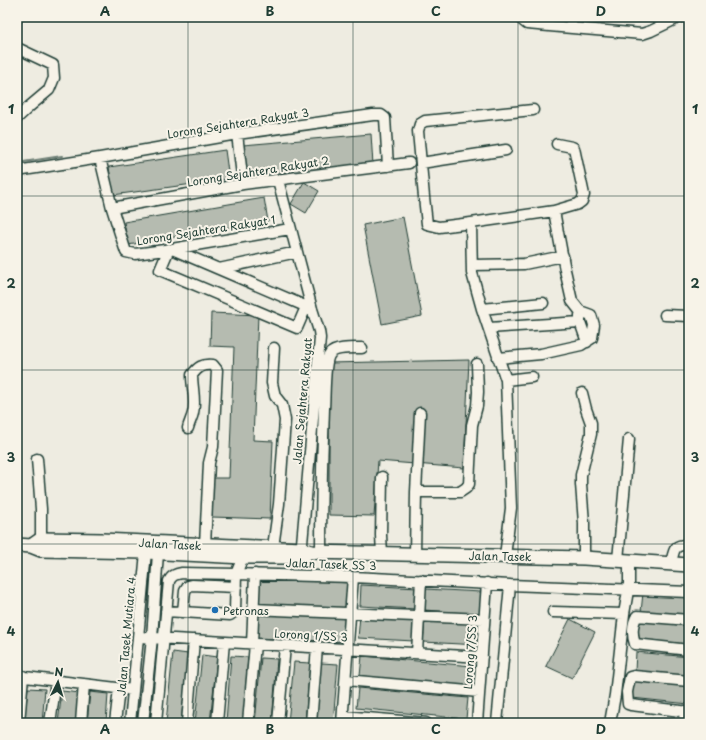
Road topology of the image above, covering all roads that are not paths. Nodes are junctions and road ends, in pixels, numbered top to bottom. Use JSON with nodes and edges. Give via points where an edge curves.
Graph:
{"nodes":[{"id":1,"x":522,"y":17,"type":"edge"},
{"id":2,"x":570,"y":17,"type":"edge"},
{"id":3,"x":680,"y":17,"type":"edge"},
{"id":4,"x":572,"y":28,"type":"junction"},
{"id":5,"x":17,"y":48,"type":"edge"},
{"id":6,"x":533,"y":110,"type":"dead end"},
{"id":7,"x":17,"y":118,"type":"edge"},
{"id":8,"x":237,"y":134,"type":"junction"},
{"id":9,"x":557,"y":144,"type":"dead end"},
{"id":10,"x":506,"y":150,"type":"dead end"},
{"id":11,"x":100,"y":158,"type":"junction"},
{"id":12,"x":409,"y":163,"type":"dead end"},
{"id":13,"x":421,"y":163,"type":"junction"},
{"id":14,"x":388,"y":166,"type":"junction"},
{"id":15,"x":17,"y":171,"type":"edge"},
{"id":16,"x":278,"y":180,"type":"junction"},
{"id":17,"x":243,"y":184,"type":"junction"},
{"id":18,"x":112,"y":208,"type":"junction"},
{"id":19,"x":554,"y":211,"type":"junction"},
{"id":20,"x":471,"y":224,"type":"junction"},
{"id":21,"x":290,"y":229,"type":"junction"},
{"id":22,"x":170,"y":249,"type":"junction"},
{"id":23,"x":297,"y":252,"type":"junction"},
{"id":24,"x":563,"y":256,"type":"junction"},
{"id":25,"x":472,"y":265,"type":"junction"},
{"id":26,"x":219,"y":269,"type":"junction"},
{"id":27,"x":544,"y":303,"type":"dead end"},
{"id":28,"x":309,"y":308,"type":"junction"},
{"id":29,"x":482,"y":309,"type":"junction"},
{"id":30,"x":580,"y":311,"type":"junction"},
{"id":31,"x":665,"y":315,"type":"dead end"},
{"id":32,"x":689,"y":316,"type":"edge"},
{"id":33,"x":580,"y":322,"type":"junction"},
{"id":34,"x":488,"y":328,"type":"junction"},
{"id":35,"x":587,"y":342,"type":"junction"},
{"id":36,"x":274,"y":348,"type":"dead end"},
{"id":37,"x":362,"y":348,"type":"dead end"},
{"id":38,"x":498,"y":358,"type":"junction"},
{"id":39,"x":477,"y":364,"type":"dead end"},
{"id":40,"x":532,"y":377,"type":"dead end"},
{"id":41,"x":506,"y":380,"type":"junction"},
{"id":42,"x":582,"y":393,"type":"dead end"},
{"id":43,"x":420,"y":413,"type":"dead end"},
{"id":44,"x":188,"y":428,"type":"dead end"},
{"id":45,"x":629,"y":439,"type":"dead end"},
{"id":46,"x":37,"y":459,"type":"dead end"},
{"id":47,"x":382,"y":477,"type":"dead end"},
{"id":48,"x":416,"y":492,"type":"junction"},
{"id":49,"x":689,"y":544,"type":"edge"},
{"id":50,"x":38,"y":545,"type":"junction"},
{"id":51,"x":205,"y":545,"type":"junction"},
{"id":52,"x":17,"y":546,"type":"edge"},
{"id":53,"x":274,"y":547,"type":"junction"},
{"id":54,"x":154,"y":549,"type":"junction"},
{"id":55,"x":309,"y":553,"type":"junction"},
{"id":56,"x":382,"y":554,"type":"junction"},
{"id":57,"x":415,"y":555,"type":"junction"},
{"id":58,"x":505,"y":556,"type":"junction"},
{"id":59,"x":243,"y":557,"type":"junction"},
{"id":60,"x":584,"y":558,"type":"junction"},
{"id":61,"x":624,"y":560,"type":"junction"},
{"id":62,"x":671,"y":564,"type":"junction"},
{"id":63,"x":689,"y":565,"type":"edge"},
{"id":64,"x":236,"y":574,"type":"junction"},
{"id":65,"x":255,"y":574,"type":"junction"},
{"id":66,"x":353,"y":577,"type":"junction"},
{"id":67,"x":421,"y":580,"type":"junction"},
{"id":68,"x":487,"y":583,"type":"junction"},
{"id":69,"x":510,"y":585,"type":"junction"},
{"id":70,"x":236,"y":587,"type":"junction"},
{"id":71,"x":629,"y":589,"type":"junction"},
{"id":72,"x":689,"y":592,"type":"edge"},
{"id":73,"x":253,"y":609,"type":"junction"},
{"id":74,"x":166,"y":611,"type":"junction"},
{"id":75,"x":183,"y":612,"type":"junction"},
{"id":76,"x":553,"y":612,"type":"dead end"},
{"id":77,"x":351,"y":613,"type":"junction"},
{"id":78,"x":624,"y":614,"type":"junction"},
{"id":79,"x":419,"y":616,"type":"junction"},
{"id":80,"x":484,"y":619,"type":"junction"},
{"id":81,"x":689,"y":620,"type":"edge"},
{"id":82,"x":139,"y":637,"type":"junction"},
{"id":83,"x":152,"y":638,"type":"junction"},
{"id":84,"x":164,"y":638,"type":"junction"},
{"id":85,"x":194,"y":640,"type":"junction"},
{"id":86,"x":224,"y":642,"type":"junction"},
{"id":87,"x":253,"y":644,"type":"junction"},
{"id":88,"x":285,"y":646,"type":"junction"},
{"id":89,"x":317,"y":647,"type":"junction"},
{"id":90,"x":348,"y":649,"type":"junction"},
{"id":91,"x":689,"y":650,"type":"edge"},
{"id":92,"x":417,"y":653,"type":"junction"},
{"id":93,"x":482,"y":657,"type":"junction"},
{"id":94,"x":20,"y":676,"type":"edge"},
{"id":95,"x":346,"y":680,"type":"junction"},
{"id":96,"x":56,"y":681,"type":"junction"},
{"id":97,"x":689,"y":681,"type":"edge"},
{"id":98,"x":84,"y":684,"type":"junction"},
{"id":99,"x":119,"y":689,"type":"junction"},
{"id":100,"x":134,"y":690,"type":"junction"},
{"id":101,"x":479,"y":692,"type":"junction"},
{"id":102,"x":687,"y":712,"type":"edge"},
{"id":103,"x":343,"y":719,"type":"edge"},
{"id":104,"x":19,"y":723,"type":"edge"},
{"id":105,"x":50,"y":723,"type":"edge"},
{"id":106,"x":80,"y":723,"type":"edge"},
{"id":107,"x":115,"y":723,"type":"edge"},
{"id":108,"x":130,"y":723,"type":"edge"},
{"id":109,"x":144,"y":723,"type":"edge"},
{"id":110,"x":156,"y":723,"type":"edge"},
{"id":111,"x":187,"y":723,"type":"edge"},
{"id":112,"x":218,"y":723,"type":"edge"},
{"id":113,"x":248,"y":723,"type":"edge"},
{"id":114,"x":278,"y":723,"type":"edge"},
{"id":115,"x":311,"y":723,"type":"edge"},
{"id":116,"x":426,"y":723,"type":"edge"},
{"id":117,"x":477,"y":723,"type":"edge"},
{"id":118,"x":497,"y":723,"type":"edge"},
{"id":119,"x":610,"y":723,"type":"edge"},
{"id":120,"x":684,"y":723,"type":"edge"}],
"edges":[{"from":1,"to":4,"type":"street","via":[[527,24]]},
{"from":2,"to":4,"type":"street"},
{"from":3,"to":4,"type":"street","via":[[642,34]]},
{"from":5,"to":7,"type":"street","via":[[53,65],[54,78],[49,90]]},
{"from":6,"to":13,"type":"street","via":[[425,121],[420,124],[418,131]]},
{"from":8,"to":11,"type":"street","name":"Lorong Sejahtera Rakyat 3"},
{"from":8,"to":14,"type":"street","name":"Lorong Sejahtera Rakyat 3","via":[[381,115],[385,118]]},
{"from":8,"to":17,"type":"street"},
{"from":9,"to":19,"type":"street","via":[[574,148],[584,195],[578,204]]},
{"from":10,"to":13,"type":"street"},
{"from":11,"to":15,"type":"street","name":"Lorong Sejahtera Rakyat 3"},
{"from":11,"to":18,"type":"street"},
{"from":12,"to":14,"type":"street","name":"Lorong Sejahtera Rakyat 2"},
{"from":13,"to":20,"type":"street","via":[[427,224],[439,227]]},
{"from":14,"to":16,"type":"street","name":"Lorong Sejahtera Rakyat 2"},
{"from":16,"to":17,"type":"street","name":"Lorong Sejahtera Rakyat 2"},
{"from":16,"to":21,"type":"street","name":"Jalan Sejahtera Rakyat"},
{"from":17,"to":18,"type":"street","name":"Lorong Sejahtera Rakyat 2"},
{"from":18,"to":22,"type":"street","name":"Lorong Sejahtera Rakyat 1","via":[[126,252],[135,254]]},
{"from":19,"to":20,"type":"street"},
{"from":19,"to":24,"type":"street"},
{"from":20,"to":25,"type":"street"},
{"from":21,"to":22,"type":"street","name":"Lorong Sejahtera Rakyat 1"},
{"from":21,"to":23,"type":"street","name":"Jalan Sejahtera Rakyat"},
{"from":22,"to":26,"type":"street"},
{"from":22,"to":28,"type":"street","via":[[160,270],[297,328]]},
{"from":23,"to":26,"type":"street"},
{"from":23,"to":28,"type":"street","name":"Jalan Sejahtera Rakyat"},
{"from":24,"to":25,"type":"street","via":[[524,264]]},
{"from":24,"to":30,"type":"street","via":[[572,301]]},
{"from":25,"to":29,"type":"street"},
{"from":26,"to":28,"type":"street"},
{"from":27,"to":29,"type":"street"},
{"from":28,"to":55,"type":"street","name":"Jalan Sejahtera Rakyat","via":[[320,338]]},
{"from":29,"to":34,"type":"street"},
{"from":30,"to":33,"type":"street"},
{"from":30,"to":35,"type":"street","via":[[591,315],[594,325],[592,338]]},
{"from":31,"to":32,"type":"street"},
{"from":33,"to":34,"type":"street"},
{"from":33,"to":35,"type":"street"},
{"from":34,"to":38,"type":"street"},
{"from":35,"to":38,"type":"street","via":[[540,354]]},
{"from":36,"to":53,"type":"street","via":[[272,383],[286,420]]},
{"from":37,"to":55,"type":"street","via":[[339,349],[330,353],[327,359],[324,428]]},
{"from":38,"to":41,"type":"street"},
{"from":39,"to":48,"type":"street","via":[[477,406],[472,425],[469,484],[460,492]]},
{"from":40,"to":41,"type":"street"},
{"from":41,"to":58,"type":"street","via":[[511,508]]},
{"from":42,"to":60,"type":"street","via":[[591,423],[591,434],[581,475]]},
{"from":43,"to":48,"type":"street"},
{"from":44,"to":51,"type":"street","via":[[194,404],[192,375],[205,364],[213,365],[217,370]]},
{"from":45,"to":61,"type":"street"},
{"from":46,"to":50,"type":"street","via":[[41,509]]},
{"from":47,"to":56,"type":"street"},
{"from":48,"to":57,"type":"street"},
{"from":49,"to":62,"type":"street","via":[[677,546]]},
{"from":50,"to":52,"type":"main road","name":"Jalan Tasek"},
{"from":50,"to":54,"type":"main road","name":"Jalan Tasek"},
{"from":50,"to":54,"type":"main road","name":"Jalan Tasek","via":[[131,542]]},
{"from":51,"to":53,"type":"main road","name":"Jalan Tasek"},
{"from":51,"to":54,"type":"main road","name":"Jalan Tasek"},
{"from":53,"to":55,"type":"main road","name":"Jalan Tasek"},
{"from":54,"to":59,"type":"main road","name":"Jalan Tasek"},
{"from":54,"to":82,"type":"street","name":"Jalan Tasek Mutiara 4"},
{"from":54,"to":83,"type":"street"},
{"from":55,"to":56,"type":"main road","name":"Jalan Tasek"},
{"from":55,"to":59,"type":"main road","name":"Jalan Tasek"},
{"from":56,"to":57,"type":"main road","name":"Jalan Tasek"},
{"from":57,"to":58,"type":"main road","name":"Jalan Tasek"},
{"from":58,"to":60,"type":"main road","name":"Jalan Tasek"},
{"from":59,"to":64,"type":"street"},
{"from":60,"to":61,"type":"main road","name":"Jalan Tasek"},
{"from":61,"to":62,"type":"main road","name":"Jalan Tasek"},
{"from":61,"to":71,"type":"street"},
{"from":62,"to":63,"type":"main road","name":"Jalan Tasek"},
{"from":64,"to":65,"type":"street","name":"Jalan Tasek SS 3"},
{"from":64,"to":70,"type":"street"},
{"from":64,"to":74,"type":"street","name":"Jalan Tasek SS 3","via":[[175,574],[169,581]]},
{"from":65,"to":66,"type":"street","name":"Jalan Tasek SS 3"},
{"from":65,"to":73,"type":"street"},
{"from":66,"to":67,"type":"street","name":"Jalan Tasek SS 3"},
{"from":66,"to":77,"type":"street"},
{"from":67,"to":68,"type":"street","name":"Jalan Tasek SS 3"},
{"from":67,"to":79,"type":"street"},
{"from":68,"to":69,"type":"street","name":"Jalan Tasek SS 3"},
{"from":68,"to":80,"type":"street","name":"Lorong 7/SS 3"},
{"from":69,"to":71,"type":"street","name":"Jalan Tasek SS 3"},
{"from":69,"to":118,"type":"street"},
{"from":70,"to":75,"type":"street","via":[[188,586],[185,591]]},
{"from":70,"to":75,"type":"street","via":[[235,611],[230,615]]},
{"from":71,"to":72,"type":"street","name":"Jalan Tasek SS 3"},
{"from":71,"to":78,"type":"street"},
{"from":73,"to":77,"type":"street"},
{"from":73,"to":87,"type":"street"},
{"from":74,"to":75,"type":"street"},
{"from":74,"to":84,"type":"street"},
{"from":76,"to":78,"type":"street"},
{"from":77,"to":79,"type":"street"},
{"from":77,"to":90,"type":"street"},
{"from":78,"to":119,"type":"street"},
{"from":79,"to":80,"type":"street"},
{"from":79,"to":92,"type":"street"},
{"from":80,"to":93,"type":"street","name":"Lorong 7/SS 3"},
{"from":81,"to":91,"type":"street","via":[[637,616],[634,620],[633,638],[634,644],[638,645]]},
{"from":82,"to":83,"type":"street","name":"Lorong 1/SS 3"},
{"from":82,"to":100,"type":"street","name":"Jalan Tasek Mutiara 4"},
{"from":83,"to":84,"type":"street","name":"Lorong 1/SS 3"},
{"from":83,"to":109,"type":"street"},
{"from":84,"to":85,"type":"street","name":"Lorong 1/SS 3"},
{"from":84,"to":110,"type":"street"},
{"from":85,"to":86,"type":"street","name":"Lorong 1/SS 3"},
{"from":85,"to":111,"type":"street"},
{"from":86,"to":87,"type":"street","name":"Lorong 1/SS 3"},
{"from":86,"to":112,"type":"street"},
{"from":87,"to":88,"type":"street","name":"Lorong 1/SS 3"},
{"from":87,"to":113,"type":"street"},
{"from":88,"to":89,"type":"street","name":"Lorong 1/SS 3"},
{"from":88,"to":114,"type":"street"},
{"from":89,"to":90,"type":"street","name":"Lorong 1/SS 3"},
{"from":89,"to":115,"type":"street"},
{"from":90,"to":92,"type":"street","name":"Lorong 1/SS 3"},
{"from":90,"to":95,"type":"street"},
{"from":92,"to":93,"type":"street","name":"Lorong 1/SS 3"},
{"from":93,"to":101,"type":"street","name":"Lorong 7/SS 3"},
{"from":94,"to":96,"type":"street"},
{"from":94,"to":104,"type":"street"},
{"from":95,"to":101,"type":"street"},
{"from":95,"to":103,"type":"street"},
{"from":96,"to":98,"type":"street"},
{"from":96,"to":105,"type":"street"},
{"from":97,"to":102,"type":"street","via":[[630,677],[627,700],[631,705]]},
{"from":98,"to":99,"type":"street"},
{"from":98,"to":106,"type":"street"},
{"from":99,"to":100,"type":"street"},
{"from":99,"to":107,"type":"street"},
{"from":100,"to":108,"type":"street","name":"Jalan Tasek Mutiara 4"},
{"from":101,"to":117,"type":"street","name":"Lorong 7/SS 3"},
{"from":102,"to":120,"type":"street"},
{"from":103,"to":116,"type":"street"}]}
